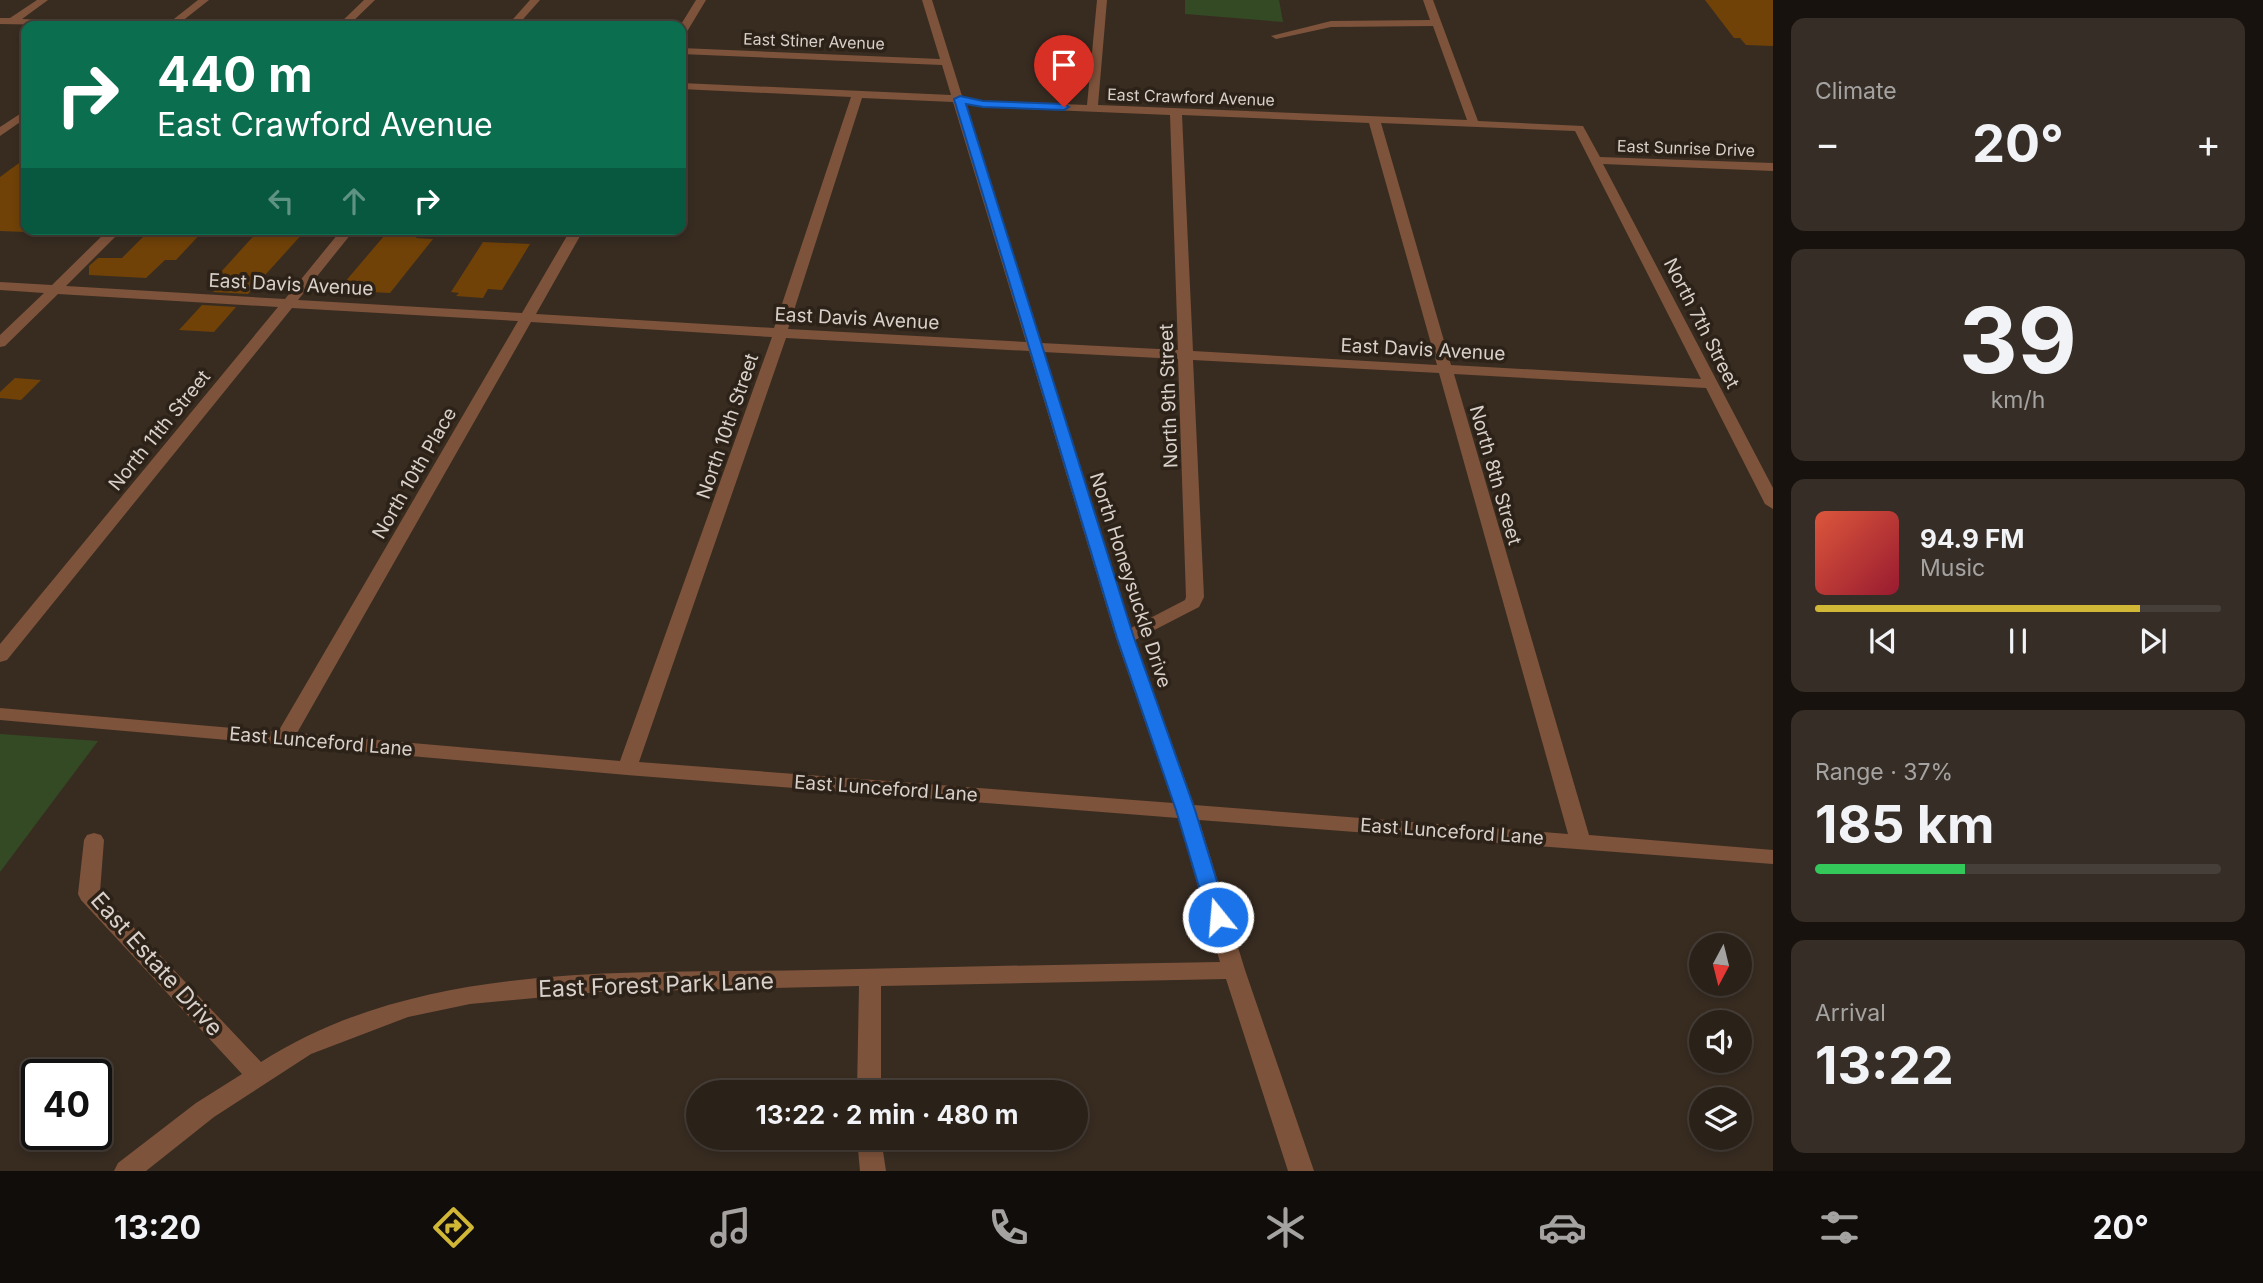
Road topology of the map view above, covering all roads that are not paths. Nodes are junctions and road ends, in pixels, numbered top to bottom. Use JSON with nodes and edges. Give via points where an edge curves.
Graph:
{"nodes":[{"id":1,"x":43,"y":0,"type":"edge"},
{"id":2,"x":204,"y":0,"type":"edge"},
{"id":3,"x":370,"y":0,"type":"edge"},
{"id":4,"x":535,"y":0,"type":"edge"},
{"id":5,"x":701,"y":0,"type":"edge"},
{"id":6,"x":928,"y":0,"type":"edge"},
{"id":7,"x":1102,"y":0,"type":"edge"},
{"id":8,"x":1428,"y":0,"type":"edge"},
{"id":9,"x":5,"y":21,"type":"edge"},
{"id":10,"x":177,"y":21,"type":"edge"},
{"id":11,"x":347,"y":21,"type":"edge"},
{"id":12,"x":516,"y":21,"type":"edge"},
{"id":13,"x":1437,"y":23,"type":"junction"},
{"id":14,"x":686,"y":25,"type":"edge"},
{"id":15,"x":1276,"y":36,"type":"dead end"},
{"id":16,"x":686,"y":51,"type":"edge"},
{"id":17,"x":946,"y":62,"type":"junction"},
{"id":18,"x":686,"y":86,"type":"edge"},
{"id":19,"x":857,"y":95,"type":"junction"},
{"id":20,"x":960,"y":99,"type":"junction"},
{"id":21,"x":1091,"y":108,"type":"junction"},
{"id":22,"x":1176,"y":112,"type":"junction"},
{"id":23,"x":21,"y":117,"type":"edge"},
{"id":24,"x":1374,"y":120,"type":"junction"},
{"id":25,"x":1474,"y":124,"type":"junction"},
{"id":26,"x":0,"y":133,"type":"edge"},
{"id":27,"x":1598,"y":160,"type":"junction"},
{"id":28,"x":1773,"y":167,"type":"edge"},
{"id":29,"x":111,"y":235,"type":"edge"},
{"id":30,"x":344,"y":235,"type":"edge"},
{"id":31,"x":575,"y":235,"type":"edge"},
{"id":32,"x":0,"y":286,"type":"edge"},
{"id":33,"x":57,"y":289,"type":"junction"},
{"id":34,"x":290,"y":303,"type":"junction"},
{"id":35,"x":529,"y":317,"type":"junction"},
{"id":36,"x":780,"y":334,"type":"junction"},
{"id":37,"x":0,"y":343,"type":"edge"},
{"id":38,"x":1035,"y":346,"type":"junction"},
{"id":39,"x":1186,"y":354,"type":"junction"},
{"id":40,"x":1444,"y":369,"type":"junction"},
{"id":41,"x":1712,"y":384,"type":"junction"},
{"id":42,"x":1766,"y":478,"type":"edge"},
{"id":43,"x":1773,"y":504,"type":"edge"},
{"id":44,"x":1125,"y":638,"type":"junction"},
{"id":45,"x":0,"y":656,"type":"edge"},
{"id":46,"x":0,"y":714,"type":"edge"},
{"id":47,"x":284,"y":738,"type":"junction"},
{"id":48,"x":627,"y":768,"type":"junction"},
{"id":49,"x":1186,"y":810,"type":"junction"},
{"id":50,"x":94,"y":840,"type":"dead end"},
{"id":51,"x":1580,"y":841,"type":"junction"},
{"id":52,"x":1773,"y":858,"type":"edge"},
{"id":53,"x":1234,"y":970,"type":"junction"},
{"id":54,"x":870,"y":978,"type":"junction"},
{"id":55,"x":258,"y":1075,"type":"junction"},
{"id":56,"x":869,"y":1080,"type":"edge"},
{"id":57,"x":870,"y":1150,"type":"edge"},
{"id":58,"x":127,"y":1171,"type":"edge"},
{"id":59,"x":873,"y":1171,"type":"edge"},
{"id":60,"x":1301,"y":1171,"type":"edge"}],
"edges":[{"from":1,"to":9,"type":"street"},
{"from":2,"to":10,"type":"street"},
{"from":3,"to":11,"type":"street"},
{"from":4,"to":12,"type":"street"},
{"from":5,"to":14,"type":"street"},
{"from":6,"to":17,"type":"street","name":"North Honeysuckle Drive"},
{"from":7,"to":21,"type":"street"},
{"from":8,"to":13,"type":"street"},
{"from":13,"to":15,"type":"street","via":[[1358,22]]},
{"from":13,"to":25,"type":"street"},
{"from":16,"to":17,"type":"street","name":"East Stiner Avenue"},
{"from":17,"to":20,"type":"street","name":"North Honeysuckle Drive"},
{"from":18,"to":19,"type":"street","name":"East Crawford Avenue"},
{"from":19,"to":20,"type":"street","name":"East Crawford Avenue"},
{"from":19,"to":36,"type":"street","name":"North 10th Street"},
{"from":20,"to":21,"type":"street","name":"East Crawford Avenue"},
{"from":20,"to":38,"type":"street","name":"North Honeysuckle Drive"},
{"from":21,"to":22,"type":"street","name":"East Crawford Avenue"},
{"from":22,"to":24,"type":"street","name":"East Crawford Avenue"},
{"from":22,"to":39,"type":"street","name":"North 9th Street"},
{"from":23,"to":26,"type":"street"},
{"from":24,"to":25,"type":"street","name":"East Crawford Avenue"},
{"from":24,"to":40,"type":"street","name":"North 8th Street"},
{"from":25,"to":27,"type":"street","name":"East Crawford Avenue","via":[[1579,128]]},
{"from":27,"to":28,"type":"street","name":"East Sunrise Drive"},
{"from":27,"to":41,"type":"street","name":"North 7th Street"},
{"from":29,"to":33,"type":"street"},
{"from":30,"to":34,"type":"street","name":"North 11th Street"},
{"from":31,"to":35,"type":"street","name":"North 10th Place"},
{"from":32,"to":33,"type":"street","name":"East Davis Avenue"},
{"from":33,"to":34,"type":"street","name":"East Davis Avenue"},
{"from":33,"to":37,"type":"street"},
{"from":34,"to":35,"type":"street","name":"East Davis Avenue"},
{"from":34,"to":45,"type":"street","name":"North 11th Street"},
{"from":35,"to":36,"type":"street","name":"East Davis Avenue"},
{"from":35,"to":47,"type":"street","name":"North 10th Place"},
{"from":36,"to":38,"type":"street","name":"East Davis Avenue"},
{"from":36,"to":48,"type":"street","name":"North 10th Street"},
{"from":38,"to":39,"type":"street","name":"East Davis Avenue"},
{"from":38,"to":44,"type":"street","name":"North Honeysuckle Drive"},
{"from":39,"to":40,"type":"street","name":"East Davis Avenue"},
{"from":39,"to":44,"type":"street","name":"North 9th Street","via":[[1195,597],[1177,613]]},
{"from":40,"to":41,"type":"street","name":"East Davis Avenue"},
{"from":40,"to":51,"type":"street","name":"North 8th Street"},
{"from":41,"to":42,"type":"street","name":"North 7th Street"},
{"from":42,"to":43,"type":"street","name":"North 7th Street"},
{"from":44,"to":49,"type":"street","name":"North Honeysuckle Drive"},
{"from":46,"to":47,"type":"street","name":"East Lunceford Lane"},
{"from":47,"to":48,"type":"street","name":"East Lunceford Lane"},
{"from":48,"to":49,"type":"street","name":"East Lunceford Lane"},
{"from":49,"to":51,"type":"street","name":"East Lunceford Lane"},
{"from":49,"to":53,"type":"street","name":"North Honeysuckle Drive"},
{"from":50,"to":55,"type":"street","name":"East Estate Drive","via":[[89,894]]},
{"from":51,"to":52,"type":"street","name":"East Lunceford Lane"},
{"from":53,"to":54,"type":"street","name":"East Forest Park Lane"},
{"from":53,"to":60,"type":"street","name":"North Honeysuckle Drive"},
{"from":54,"to":55,"type":"street","name":"East Forest Park Lane","via":[[600,983],[470,995],[367,1022],[303,1047]]},
{"from":54,"to":56,"type":"street"},
{"from":55,"to":58,"type":"street","name":"East Forest Park Lane"},
{"from":57,"to":59,"type":"street"}]}
